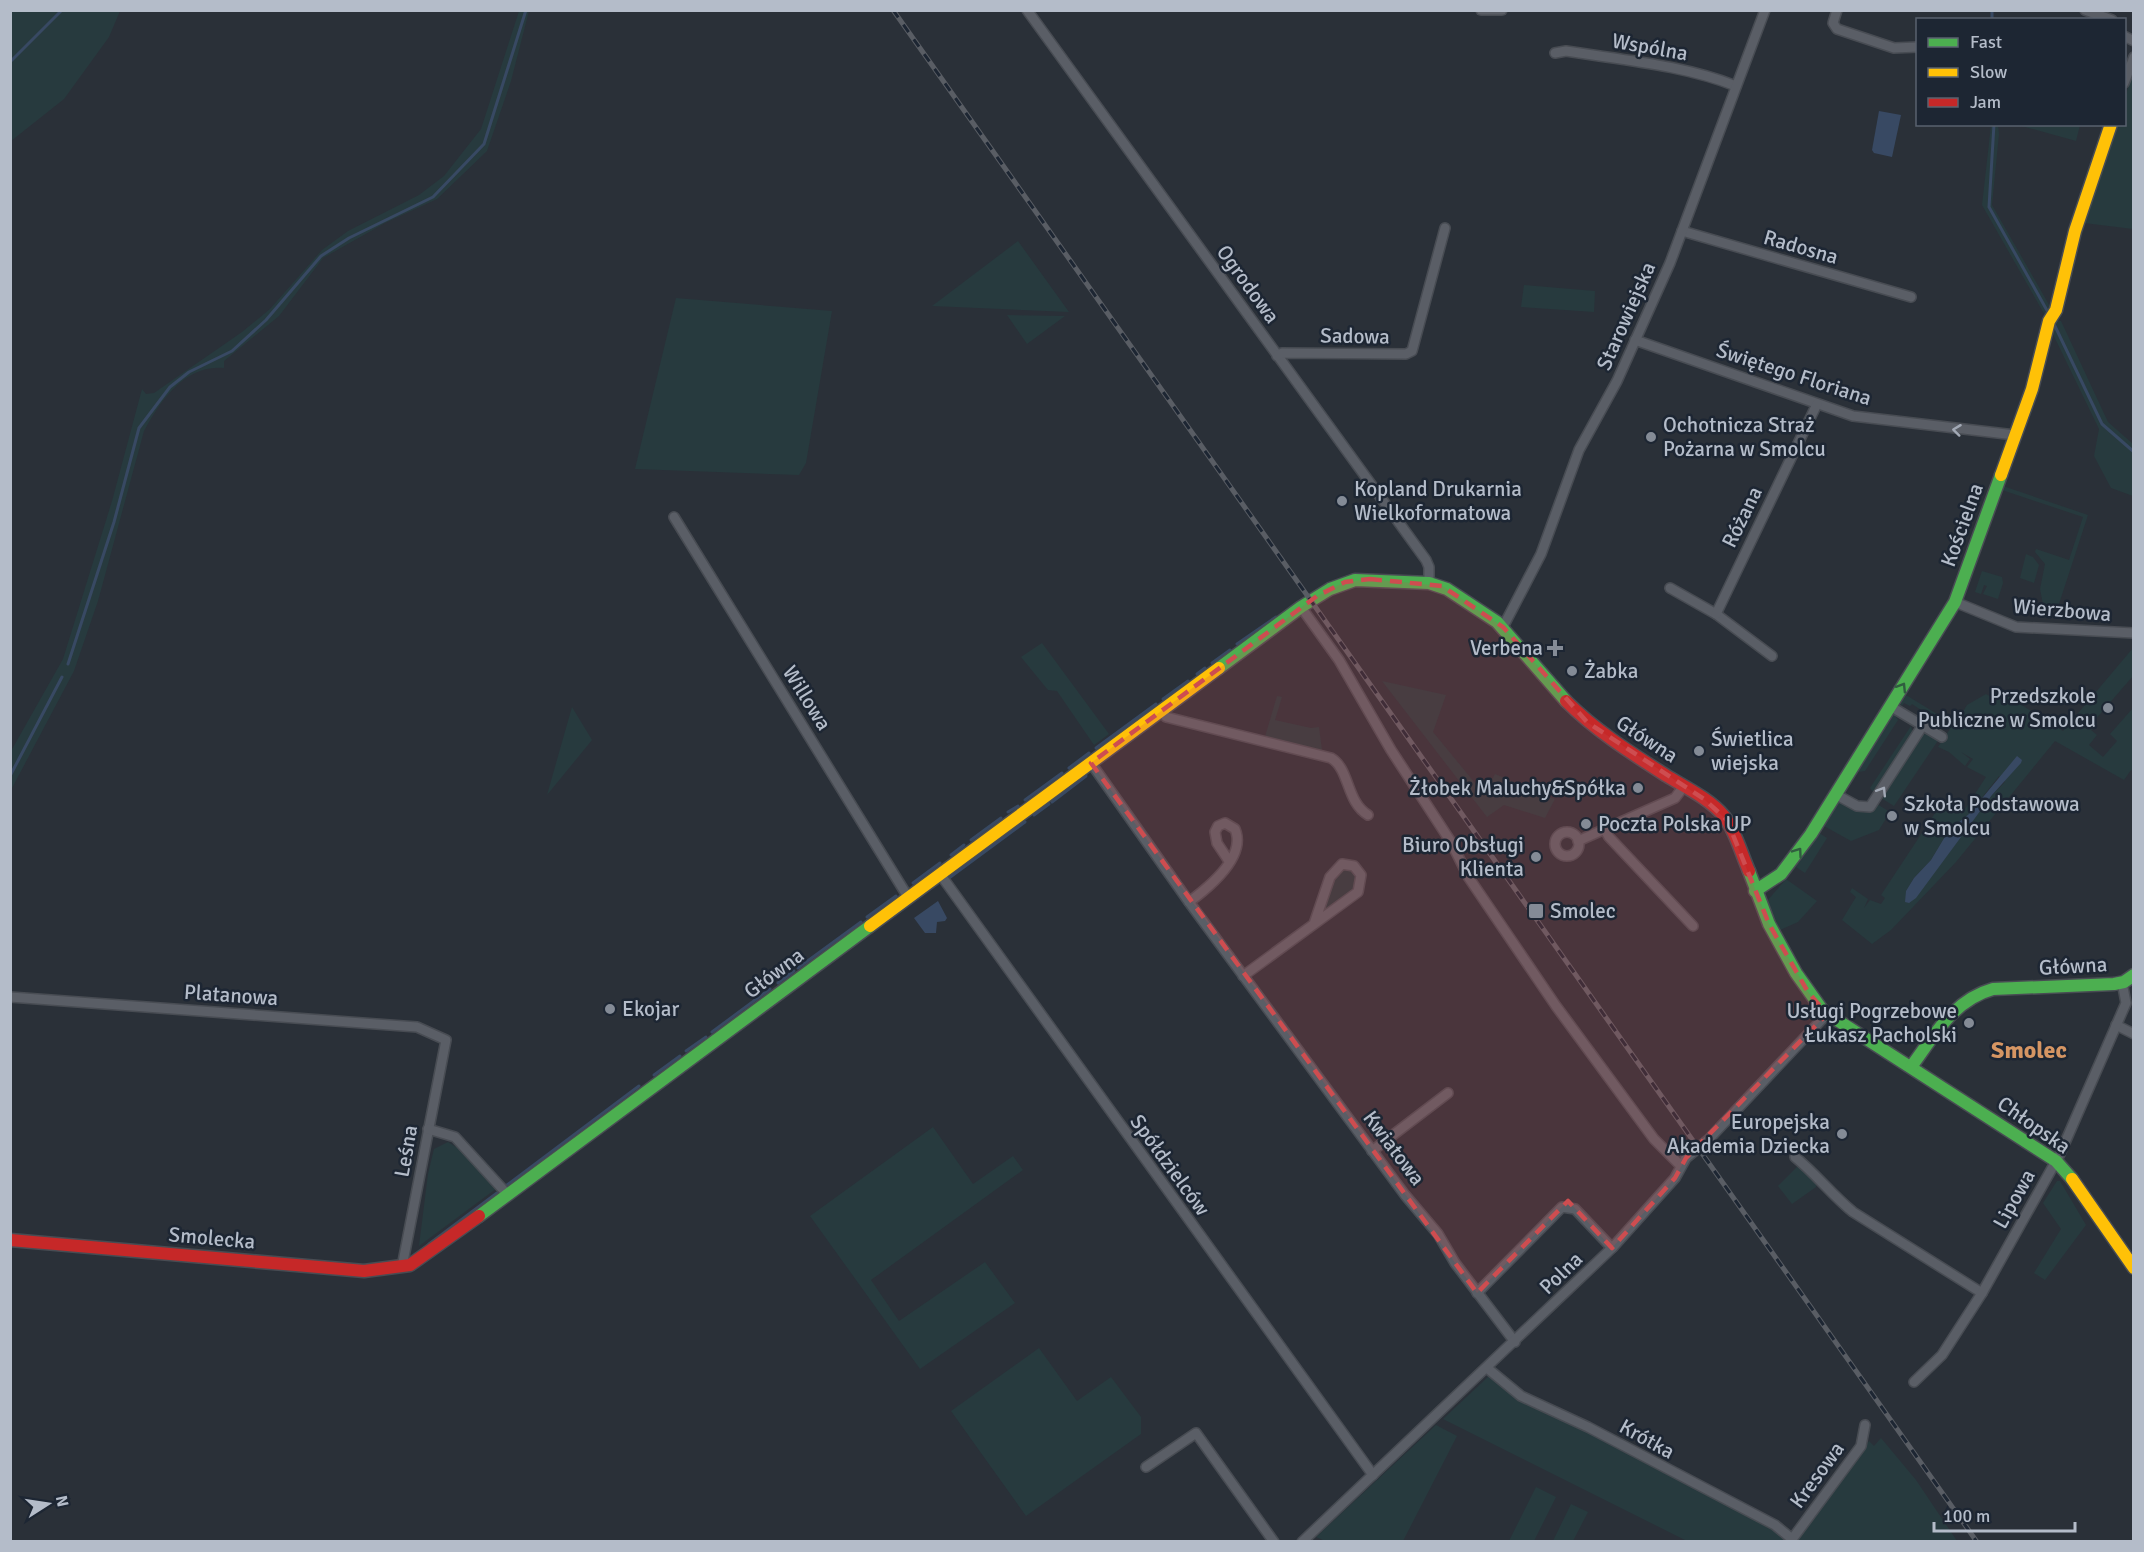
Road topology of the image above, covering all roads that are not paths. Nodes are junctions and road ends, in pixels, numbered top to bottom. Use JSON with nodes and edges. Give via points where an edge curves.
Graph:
{"nodes":[{"id":1,"x":1027,"y":10,"type":"edge"},
{"id":2,"x":1481,"y":10,"type":"edge"},
{"id":3,"x":1502,"y":10,"type":"edge"},
{"id":4,"x":1765,"y":10,"type":"edge"},
{"id":5,"x":1837,"y":10,"type":"edge"},
{"id":6,"x":2085,"y":10,"type":"edge"},
{"id":7,"x":2107,"y":18,"type":"edge"},
{"id":8,"x":1916,"y":47,"type":"edge"},
{"id":9,"x":1556,"y":53,"type":"dead end"},
{"id":10,"x":2133,"y":57,"type":"edge"},
{"id":11,"x":2126,"y":77,"type":"edge"},
{"id":12,"x":1736,"y":86,"type":"junction"},
{"id":13,"x":2110,"y":126,"type":"edge"},
{"id":14,"x":1445,"y":228,"type":"dead end"},
{"id":15,"x":1682,"y":231,"type":"junction"},
{"id":16,"x":1911,"y":297,"type":"dead end"},
{"id":17,"x":1635,"y":340,"type":"junction"},
{"id":18,"x":1277,"y":356,"type":"junction"},
{"id":19,"x":1817,"y":404,"type":"junction"},
{"id":20,"x":2015,"y":435,"type":"junction"},
{"id":21,"x":674,"y":517,"type":"dead end"},
{"id":22,"x":1429,"y":583,"type":"junction"},
{"id":23,"x":1670,"y":588,"type":"dead end"},
{"id":24,"x":1955,"y":602,"type":"junction"},
{"id":25,"x":1301,"y":607,"type":"junction"},
{"id":26,"x":1716,"y":614,"type":"junction"},
{"id":27,"x":1503,"y":627,"type":"junction"},
{"id":28,"x":2133,"y":633,"type":"edge"},
{"id":29,"x":1772,"y":656,"type":"dead end"},
{"id":30,"x":1890,"y":706,"type":"junction"},
{"id":31,"x":1161,"y":710,"type":"junction"},
{"id":32,"x":1923,"y":725,"type":"junction"},
{"id":33,"x":1942,"y":737,"type":"dead end"},
{"id":34,"x":1091,"y":763,"type":"junction"},
{"id":35,"x":1684,"y":786,"type":"junction"},
{"id":36,"x":1835,"y":795,"type":"junction"},
{"id":37,"x":1368,"y":815,"type":"dead end"},
{"id":38,"x":1605,"y":830,"type":"junction"},
{"id":39,"x":1578,"y":841,"type":"dead end"},
{"id":40,"x":1229,"y":861,"type":"dead end"},
{"id":41,"x":940,"y":874,"type":"junction"},
{"id":42,"x":1755,"y":891,"type":"junction"},
{"id":43,"x":908,"y":897,"type":"junction"},
{"id":44,"x":1189,"y":902,"type":"junction"},
{"id":45,"x":1314,"y":924,"type":"junction"},
{"id":46,"x":1693,"y":926,"type":"dead end"},
{"id":47,"x":2133,"y":975,"type":"edge"},
{"id":48,"x":1243,"y":976,"type":"junction"},
{"id":49,"x":2122,"y":982,"type":"junction"},
{"id":50,"x":10,"y":997,"type":"edge"},
{"id":51,"x":1827,"y":1014,"type":"junction"},
{"id":52,"x":2116,"y":1026,"type":"junction"},
{"id":53,"x":2133,"y":1034,"type":"edge"},
{"id":54,"x":446,"y":1040,"type":"joint"},
{"id":55,"x":1911,"y":1067,"type":"junction"},
{"id":56,"x":1448,"y":1093,"type":"dead end"},
{"id":57,"x":428,"y":1129,"type":"junction"},
{"id":58,"x":1372,"y":1151,"type":"junction"},
{"id":59,"x":1795,"y":1157,"type":"dead end"},
{"id":60,"x":2056,"y":1161,"type":"junction"},
{"id":61,"x":1680,"y":1165,"type":"junction"},
{"id":62,"x":508,"y":1195,"type":"junction"},
{"id":63,"x":10,"y":1240,"type":"edge"},
{"id":64,"x":1612,"y":1248,"type":"junction"},
{"id":65,"x":406,"y":1266,"type":"junction"},
{"id":66,"x":2133,"y":1268,"type":"edge"},
{"id":67,"x":1477,"y":1293,"type":"junction"},
{"id":68,"x":1982,"y":1293,"type":"junction"},
{"id":69,"x":1515,"y":1342,"type":"junction"},
{"id":70,"x":1487,"y":1368,"type":"junction"},
{"id":71,"x":1914,"y":1382,"type":"dead end"},
{"id":72,"x":1865,"y":1425,"type":"dead end"},
{"id":73,"x":1146,"y":1467,"type":"dead end"},
{"id":74,"x":1373,"y":1475,"type":"junction"},
{"id":75,"x":1791,"y":1540,"type":"edge"},
{"id":76,"x":1274,"y":1542,"type":"edge"},
{"id":77,"x":1302,"y":1542,"type":"edge"}],
"edges":[{"from":1,"to":18,"type":"street","name":"Ogrodowa"},
{"from":2,"to":3,"type":"street"},
{"from":4,"to":12,"type":"street","name":"Starowiejska"},
{"from":5,"to":8,"type":"street","via":[[1833,23],[1837,29],[1894,48]]},
{"from":6,"to":7,"type":"street"},
{"from":9,"to":12,"type":"street","name":"Wspólna","via":[[1566,51],[1643,64]]},
{"from":10,"to":11,"type":"street"},
{"from":12,"to":15,"type":"street","name":"Starowiejska"},
{"from":13,"to":20,"type":"street","name":"Kościelna"},
{"from":14,"to":18,"type":"street","name":"Sadowa","via":[[1412,351]]},
{"from":15,"to":16,"type":"street","name":"Radosna"},
{"from":15,"to":17,"type":"street","name":"Starowiejska"},
{"from":17,"to":19,"type":"street","name":"Świętego Floriana"},
{"from":17,"to":27,"type":"street","name":"Starowiejska","via":[[1575,459],[1541,554]]},
{"from":18,"to":22,"type":"street","name":"Ogrodowa","via":[[1426,560]]},
{"from":20,"to":19,"type":"street","name":"Świętego Floriana","one_way":true,"via":[[1882,421]]},
{"from":19,"to":26,"type":"street","name":"Różana"},
{"from":20,"to":24,"type":"street","name":"Kościelna"},
{"from":21,"to":43,"type":"street","name":"Willowa"},
{"from":22,"to":25,"type":"street","name":"Główna","via":[[1356,580],[1330,589]]},
{"from":22,"to":27,"type":"street","name":"Główna","via":[[1447,589]]},
{"from":23,"to":26,"type":"street"},
{"from":24,"to":28,"type":"street","name":"Wierzbowa","via":[[2016,627]]},
{"from":30,"to":24,"type":"street","name":"Kościelna","one_way":true},
{"from":25,"to":31,"type":"street","name":"Główna"},
{"from":25,"to":61,"type":"street","via":[[1350,676],[1469,878],[1556,1006],[1654,1139]]},
{"from":26,"to":29,"type":"street"},
{"from":27,"to":35,"type":"street","name":"Główna","via":[[1578,714]]},
{"from":30,"to":32,"type":"street"},
{"from":30,"to":36,"type":"street","name":"Kościelna"},
{"from":31,"to":34,"type":"street","name":"Główna"},
{"from":31,"to":37,"type":"street","via":[[1166,717],[1331,758],[1339,765],[1357,804]]},
{"from":32,"to":33,"type":"street"},
{"from":36,"to":32,"type":"street","one_way":true,"via":[[1857,807],[1870,807]]},
{"from":34,"to":41,"type":"street","name":"Główna"},
{"from":34,"to":44,"type":"street","name":"Kwiatowa"},
{"from":35,"to":38,"type":"street","via":[[1675,798]]},
{"from":35,"to":42,"type":"street","name":"Główna","via":[[1726,820]]},
{"from":42,"to":36,"type":"street","name":"Kościelna","one_way":true,"via":[[1787,867]]},
{"from":38,"to":39,"type":"street"},
{"from":38,"to":46,"type":"street"},
{"from":40,"to":44,"type":"street","via":[[1218,880]]},
{"from":41,"to":43,"type":"street","name":"Główna"},
{"from":41,"to":74,"type":"street","name":"Spółdzielców"},
{"from":42,"to":51,"type":"street","name":"Główna","via":[[1792,966]]},
{"from":43,"to":62,"type":"street","name":"Główna"},
{"from":44,"to":48,"type":"street","name":"Kwiatowa"},
{"from":45,"to":45,"type":"street","via":[[1358,892],[1361,875],[1354,866],[1342,864],[1333,871]]},
{"from":45,"to":48,"type":"street"},
{"from":47,"to":49,"type":"street","name":"Główna"},
{"from":48,"to":58,"type":"street","name":"Kwiatowa"},
{"from":49,"to":52,"type":"street","name":"Lipowa","via":[[2126,1004]]},
{"from":49,"to":55,"type":"street","name":"Główna","via":[[1974,992],[1959,1004]]},
{"from":50,"to":54,"type":"street","name":"Platanowa","via":[[417,1027]]},
{"from":51,"to":55,"type":"street","name":"Główna"},
{"from":51,"to":61,"type":"street","name":"Polna"},
{"from":52,"to":53,"type":"street"},
{"from":52,"to":60,"type":"street","name":"Lipowa"},
{"from":54,"to":57,"type":"street","name":"Leśna"},
{"from":55,"to":60,"type":"street","name":"Chłopska"},
{"from":56,"to":58,"type":"street"},
{"from":57,"to":62,"type":"street","via":[[455,1137]]},
{"from":57,"to":65,"type":"street","name":"Leśna"},
{"from":58,"to":67,"type":"street","name":"Kwiatowa","via":[[1438,1234]]},
{"from":59,"to":68,"type":"street","via":[[1852,1212]]},
{"from":60,"to":66,"type":"street","name":"Chłopska"},
{"from":60,"to":68,"type":"street","name":"Lipowa"},
{"from":61,"to":64,"type":"street","name":"Polna","via":[[1675,1178]]},
{"from":62,"to":65,"type":"street","name":"Główna"},
{"from":63,"to":65,"type":"street","name":"Smolecka","via":[[364,1271]]},
{"from":64,"to":67,"type":"street","via":[[1575,1209],[1562,1207]]},
{"from":64,"to":69,"type":"street","name":"Polna"},
{"from":67,"to":69,"type":"street","name":"Kwiatowa"},
{"from":68,"to":71,"type":"street","name":"Lipowa","via":[[1942,1355]]},
{"from":69,"to":70,"type":"street","name":"Polna"},
{"from":70,"to":74,"type":"street","name":"Polna"},
{"from":70,"to":75,"type":"street","name":"Krótka","via":[[1521,1396],[1775,1525]]},
{"from":72,"to":75,"type":"street","name":"Kresowa","via":[[1861,1446]]},
{"from":73,"to":76,"type":"street","via":[[1196,1433]]},
{"from":74,"to":77,"type":"street","name":"Polna"}]}
